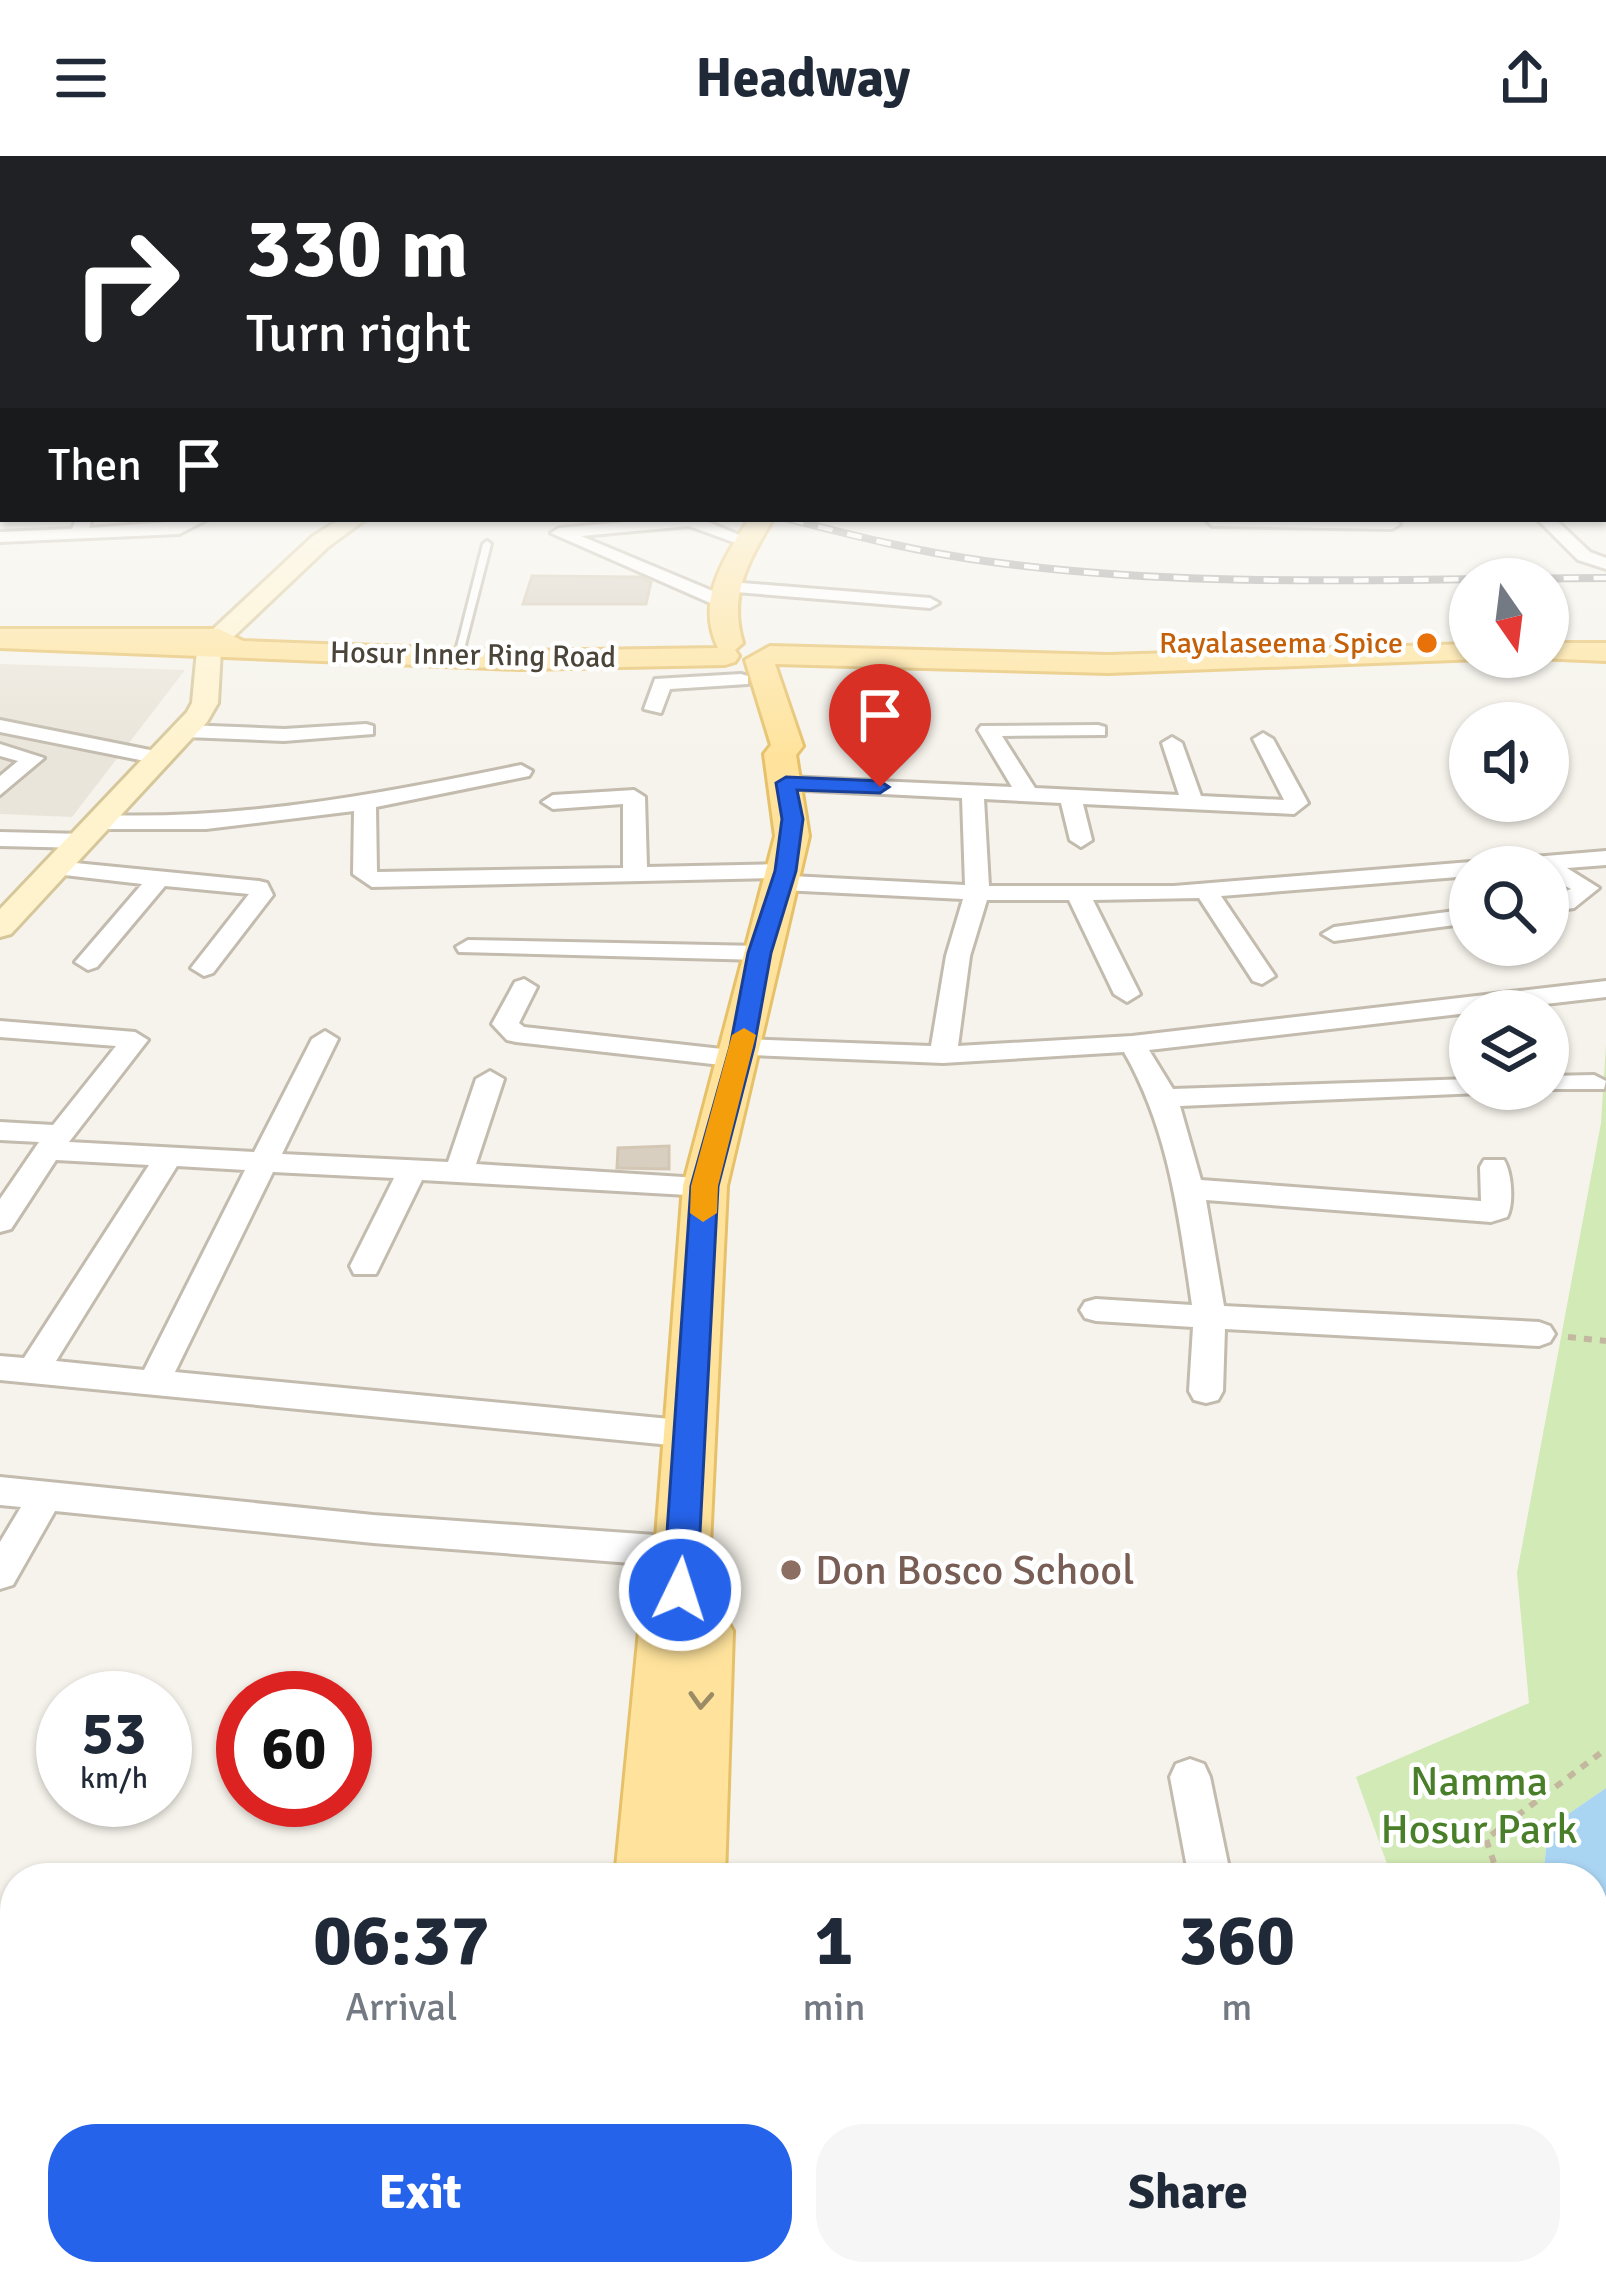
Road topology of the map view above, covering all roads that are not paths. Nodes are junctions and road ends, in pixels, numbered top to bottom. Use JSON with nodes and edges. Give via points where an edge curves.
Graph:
{"nodes":[{"id":1,"x":302,"y":559,"type":"edge"},
{"id":2,"x":483,"y":559,"type":"edge"},
{"id":3,"x":634,"y":559,"type":"edge"},
{"id":4,"x":744,"y":559,"type":"edge"},
{"id":5,"x":751,"y":559,"type":"edge"},
{"id":6,"x":732,"y":594,"type":"junction"},
{"id":7,"x":930,"y":603,"type":"dead end"},
{"id":8,"x":0,"y":638,"type":"edge"},
{"id":9,"x":214,"y":644,"type":"junction"},
{"id":10,"x":460,"y":649,"type":"junction"},
{"id":11,"x":1569,"y":652,"type":"edge"},
{"id":12,"x":1606,"y":652,"type":"edge"},
{"id":13,"x":1449,"y":653,"type":"edge"},
{"id":14,"x":745,"y":654,"type":"junction"},
{"id":15,"x":654,"y":709,"type":"dead end"},
{"id":16,"x":0,"y":726,"type":"edge"},
{"id":17,"x":366,"y":730,"type":"dead end"},
{"id":18,"x":185,"y":731,"type":"junction"},
{"id":19,"x":1098,"y":731,"type":"dead end"},
{"id":20,"x":1263,"y":739,"type":"dead end"},
{"id":21,"x":1172,"y":743,"type":"dead end"},
{"id":22,"x":0,"y":751,"type":"edge"},
{"id":23,"x":160,"y":758,"type":"junction"},
{"id":24,"x":783,"y":769,"type":"junction"},
{"id":25,"x":521,"y":771,"type":"dead end"},
{"id":26,"x":0,"y":788,"type":"edge"},
{"id":27,"x":973,"y":790,"type":"junction"},
{"id":28,"x":1026,"y":792,"type":"junction"},
{"id":29,"x":1070,"y":795,"type":"junction"},
{"id":30,"x":553,"y":802,"type":"dead end"},
{"id":31,"x":1193,"y":803,"type":"junction"},
{"id":32,"x":364,"y":804,"type":"junction"},
{"id":33,"x":91,"y":832,"type":"junction"},
{"id":34,"x":0,"y":839,"type":"edge"},
{"id":35,"x":1082,"y":840,"type":"dead end"},
{"id":36,"x":1606,"y":858,"type":"edge"},
{"id":37,"x":1569,"y":860,"type":"edge"},
{"id":38,"x":56,"y":868,"type":"junction"},
{"id":39,"x":1449,"y":870,"type":"edge"},
{"id":40,"x":635,"y":875,"type":"junction"},
{"id":41,"x":160,"y":877,"type":"junction"},
{"id":42,"x":784,"y":877,"type":"junction"},
{"id":43,"x":1569,"y":878,"type":"edge"},
{"id":44,"x":1206,"y":891,"type":"junction"},
{"id":45,"x":977,"y":892,"type":"junction"},
{"id":46,"x":1078,"y":894,"type":"junction"},
{"id":47,"x":1569,"y":901,"type":"edge"},
{"id":48,"x":1449,"y":919,"type":"edge"},
{"id":49,"x":1,"y":924,"type":"edge"},
{"id":50,"x":1334,"y":934,"type":"dead end"},
{"id":51,"x":468,"y":947,"type":"dead end"},
{"id":52,"x":760,"y":953,"type":"junction"},
{"id":53,"x":88,"y":962,"type":"dead end"},
{"id":54,"x":204,"y":968,"type":"dead end"},
{"id":55,"x":1262,"y":976,"type":"dead end"},
{"id":56,"x":524,"y":987,"type":"dead end"},
{"id":57,"x":1606,"y":989,"type":"edge"},
{"id":58,"x":1126,"y":994,"type":"dead end"},
{"id":59,"x":0,"y":1029,"type":"edge"},
{"id":60,"x":325,"y":1039,"type":"dead end"},
{"id":61,"x":1132,"y":1044,"type":"junction"},
{"id":62,"x":741,"y":1053,"type":"junction"},
{"id":63,"x":943,"y":1055,"type":"junction"},
{"id":64,"x":490,"y":1079,"type":"dead end"},
{"id":65,"x":1594,"y":1083,"type":"dead end"},
{"id":66,"x":1569,"y":1084,"type":"edge"},
{"id":67,"x":1449,"y":1088,"type":"edge"},
{"id":68,"x":1164,"y":1098,"type":"junction"},
{"id":69,"x":0,"y":1132,"type":"edge"},
{"id":70,"x":55,"y":1142,"type":"junction"},
{"id":71,"x":167,"y":1160,"type":"junction"},
{"id":72,"x":266,"y":1162,"type":"junction"},
{"id":73,"x":1494,"y":1167,"type":"dead end"},
{"id":74,"x":413,"y":1169,"type":"junction"},
{"id":75,"x":459,"y":1172,"type":"junction"},
{"id":76,"x":705,"y":1186,"type":"junction"},
{"id":77,"x":1189,"y":1189,"type":"junction"},
{"id":78,"x":0,"y":1222,"type":"edge"},
{"id":79,"x":365,"y":1266,"type":"dead end"},
{"id":80,"x":1096,"y":1310,"type":"dead end"},
{"id":81,"x":1210,"y":1317,"type":"junction"},
{"id":82,"x":1539,"y":1334,"type":"road end"},
{"id":83,"x":16,"y":1370,"type":"edge"},
{"id":84,"x":153,"y":1384,"type":"junction"},
{"id":85,"x":1206,"y":1391,"type":"dead end"},
{"id":86,"x":691,"y":1434,"type":"junction"},
{"id":87,"x":0,"y":1491,"type":"edge"},
{"id":88,"x":46,"y":1495,"type":"junction"},
{"id":89,"x":681,"y":1571,"type":"junction"},
{"id":90,"x":0,"y":1574,"type":"edge"},
{"id":91,"x":1190,"y":1777,"type":"dead end"},
{"id":92,"x":648,"y":1863,"type":"edge"},
{"id":93,"x":694,"y":1863,"type":"edge"},
{"id":94,"x":1207,"y":1863,"type":"edge"}],
"edges":[{"from":1,"to":9,"type":"main road"},
{"from":2,"to":10,"type":"lane"},
{"from":3,"to":6,"type":"street"},
{"from":4,"to":6,"type":"main road"},
{"from":5,"to":6,"type":"main road"},
{"from":6,"to":7,"type":"street"},
{"from":6,"to":14,"type":"main road","via":[[722,624]]},
{"from":8,"to":9,"type":"main road","name":"Hosur Inner Ring Road"},
{"from":9,"to":10,"type":"main road","name":"Hosur Inner Ring Road"},
{"from":9,"to":14,"type":"main road","name":"Hosur Inner Ring Road","via":[[519,660]]},
{"from":9,"to":18,"type":"main road","via":[[205,703]]},
{"from":10,"to":14,"type":"main road","name":"Hosur Inner Ring Road"},
{"from":11,"to":12,"type":"main road"},
{"from":13,"to":14,"type":"main road","name":"Hosur Inner Ring Road","via":[[1108,664]]},
{"from":14,"to":15,"type":"street","via":[[662,683]]},
{"from":14,"to":24,"type":"main road","via":[[765,748]]},
{"from":16,"to":23,"type":"street"},
{"from":17,"to":18,"type":"street"},
{"from":18,"to":23,"type":"main road"},
{"from":19,"to":28,"type":"street","via":[[988,730]]},
{"from":20,"to":31,"type":"street","via":[[1294,807]]},
{"from":21,"to":31,"type":"street"},
{"from":22,"to":26,"type":"street","via":[[33,758]]},
{"from":23,"to":33,"type":"main road"},
{"from":24,"to":27,"type":"street"},
{"from":24,"to":42,"type":"main road","via":[[793,819]]},
{"from":25,"to":32,"type":"street"},
{"from":27,"to":28,"type":"street"},
{"from":27,"to":45,"type":"street"},
{"from":28,"to":29,"type":"street"},
{"from":29,"to":31,"type":"street"},
{"from":29,"to":35,"type":"street"},
{"from":30,"to":40,"type":"street","via":[[634,792]]},
{"from":32,"to":33,"type":"street"},
{"from":32,"to":40,"type":"street","via":[[365,874],[372,880]]},
{"from":33,"to":34,"type":"street"},
{"from":33,"to":38,"type":"main road"},
{"from":36,"to":37,"type":"street"},
{"from":38,"to":41,"type":"street"},
{"from":38,"to":49,"type":"main road"},
{"from":39,"to":44,"type":"street"},
{"from":40,"to":42,"type":"street"},
{"from":41,"to":53,"type":"street"},
{"from":41,"to":54,"type":"street","via":[[260,888]]},
{"from":42,"to":45,"type":"street"},
{"from":42,"to":52,"type":"main road"},
{"from":43,"to":47,"type":"street","via":[[1587,888]]},
{"from":44,"to":46,"type":"street"},
{"from":44,"to":55,"type":"street"},
{"from":45,"to":46,"type":"street"},
{"from":45,"to":63,"type":"street"},
{"from":46,"to":58,"type":"street"},
{"from":48,"to":50,"type":"street"},
{"from":51,"to":52,"type":"street"},
{"from":52,"to":62,"type":"main road"},
{"from":56,"to":62,"type":"street","via":[[506,1024],[516,1034]]},
{"from":57,"to":61,"type":"street"},
{"from":59,"to":70,"type":"street","via":[[135,1040]]},
{"from":60,"to":72,"type":"street"},
{"from":61,"to":63,"type":"street"},
{"from":61,"to":68,"type":"street"},
{"from":62,"to":63,"type":"street"},
{"from":62,"to":76,"type":"main road"},
{"from":64,"to":75,"type":"street"},
{"from":65,"to":66,"type":"street"},
{"from":67,"to":68,"type":"street"},
{"from":68,"to":77,"type":"street"},
{"from":69,"to":70,"type":"street"},
{"from":70,"to":71,"type":"street"},
{"from":70,"to":78,"type":"street"},
{"from":71,"to":72,"type":"street"},
{"from":71,"to":83,"type":"street"},
{"from":72,"to":74,"type":"street"},
{"from":72,"to":84,"type":"street"},
{"from":73,"to":77,"type":"street","via":[[1491,1213]]},
{"from":74,"to":75,"type":"street"},
{"from":74,"to":79,"type":"street"},
{"from":75,"to":76,"type":"street"},
{"from":76,"to":86,"type":"main road"},
{"from":77,"to":81,"type":"street"},
{"from":80,"to":81,"type":"street"},
{"from":81,"to":82,"type":"street"},
{"from":81,"to":85,"type":"street"},
{"from":83,"to":84,"type":"street"},
{"from":84,"to":86,"type":"street"},
{"from":86,"to":89,"type":"main road"},
{"from":87,"to":88,"type":"street"},
{"from":88,"to":89,"type":"street"},
{"from":88,"to":90,"type":"street"},
{"from":89,"to":92,"type":"main road","via":[[667,1631]]},
{"from":89,"to":93,"type":"main road","one_way":true,"via":[[705,1631]]},
{"from":91,"to":94,"type":"street"}]}
